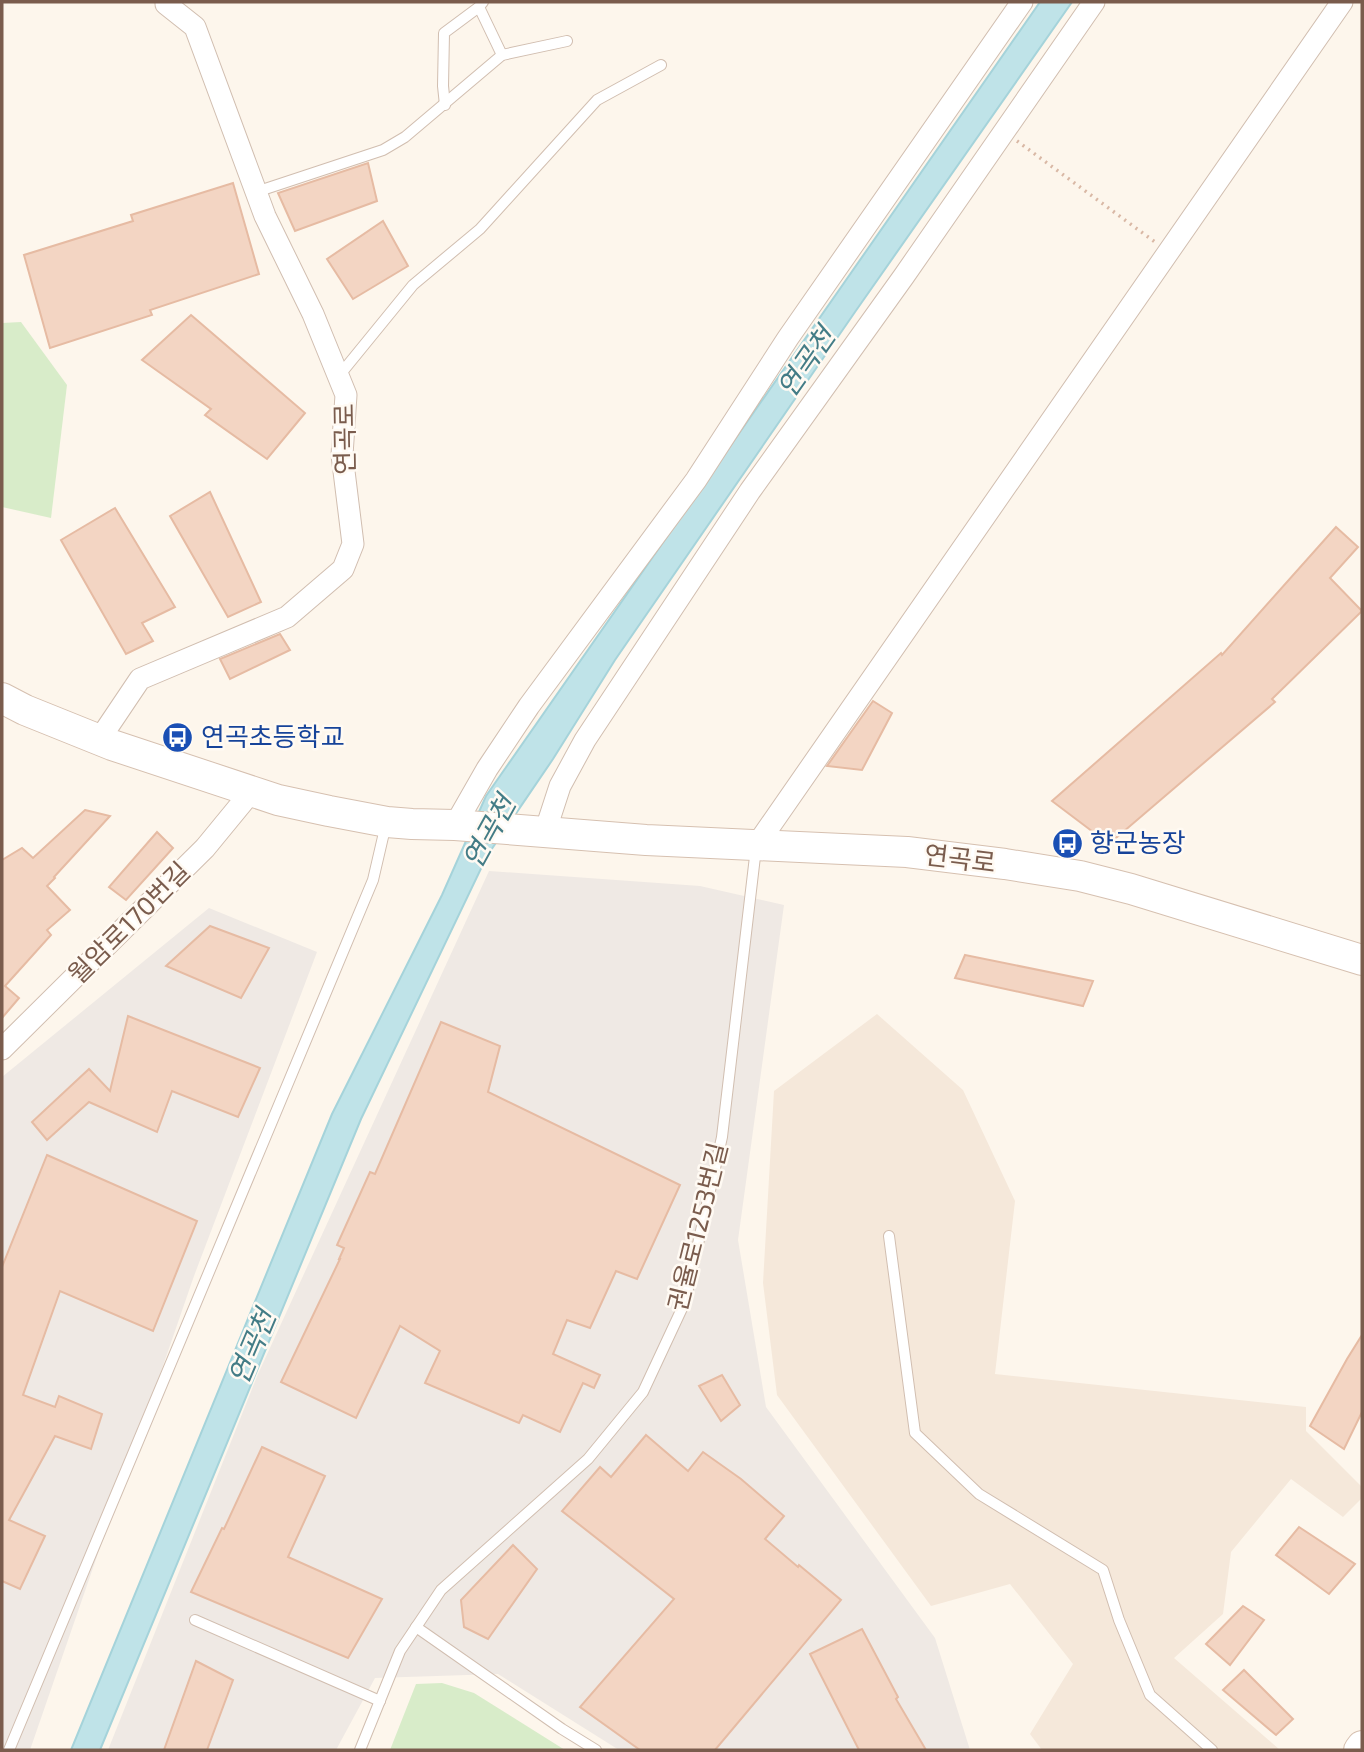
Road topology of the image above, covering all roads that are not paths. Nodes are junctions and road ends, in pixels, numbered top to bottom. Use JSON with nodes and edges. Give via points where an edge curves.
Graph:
{"nodes":[{"id":1,"x":166,"y":2,"type":"edge"},
{"id":2,"x":1022,"y":2,"type":"edge"},
{"id":3,"x":1094,"y":2,"type":"edge"},
{"id":4,"x":1342,"y":2,"type":"edge"},
{"id":5,"x":481,"y":5,"type":"edge"},
{"id":6,"x":567,"y":41,"type":"dead end"},
{"id":7,"x":502,"y":55,"type":"junction"},
{"id":8,"x":661,"y":65,"type":"dead end"},
{"id":9,"x":444,"y":104,"type":"junction"},
{"id":10,"x":256,"y":192,"type":"junction"},
{"id":11,"x":338,"y":377,"type":"junction"},
{"id":12,"x":2,"y":698,"type":"edge"},
{"id":13,"x":99,"y":740,"type":"junction"},
{"id":14,"x":251,"y":792,"type":"junction"},
{"id":15,"x":387,"y":822,"type":"junction"},
{"id":16,"x":455,"y":825,"type":"junction"},
{"id":17,"x":545,"y":832,"type":"junction"},
{"id":18,"x":756,"y":846,"type":"junction"},
{"id":19,"x":1362,"y":960,"type":"edge"},
{"id":20,"x":2,"y":1049,"type":"edge"},
{"id":21,"x":889,"y":1236,"type":"dead end"},
{"id":22,"x":195,"y":1620,"type":"dead end"},
{"id":23,"x":416,"y":1627,"type":"junction"},
{"id":24,"x":380,"y":1701,"type":"junction"},
{"id":25,"x":9,"y":1750,"type":"edge"},
{"id":26,"x":360,"y":1750,"type":"edge"},
{"id":27,"x":596,"y":1750,"type":"edge"},
{"id":28,"x":1212,"y":1750,"type":"edge"}],
"edges":[{"from":1,"to":10,"type":"street","name":"연곡로","via":[[195,27]]},
{"from":2,"to":16,"type":"street","via":[[788,338],[696,480],[528,706]]},
{"from":3,"to":17,"type":"street","via":[[750,491],[593,729],[560,786]]},
{"from":4,"to":18,"type":"street"},
{"from":5,"to":7,"type":"lane"},
{"from":5,"to":9,"type":"lane","via":[[444,33]]},
{"from":6,"to":7,"type":"lane"},
{"from":7,"to":9,"type":"lane"},
{"from":8,"to":11,"type":"lane","via":[[597,100],[481,229],[413,285]]},
{"from":9,"to":10,"type":"lane","via":[[383,150]]},
{"from":10,"to":11,"type":"street","name":"연곡로"},
{"from":11,"to":13,"type":"street","name":"연곡로","via":[[346,395],[342,455],[353,544],[343,569],[287,617],[140,679]]},
{"from":12,"to":13,"type":"street"},
{"from":13,"to":14,"type":"street"},
{"from":14,"to":15,"type":"street"},
{"from":14,"to":20,"type":"street","name":"월암로170번길","via":[[205,848]]},
{"from":15,"to":16,"type":"street"},
{"from":15,"to":25,"type":"lane","via":[[373,880]]},
{"from":16,"to":17,"type":"street","name":"연곡로"},
{"from":17,"to":18,"type":"street","name":"연곡로"},
{"from":18,"to":19,"type":"street","name":"연곡로","via":[[907,852],[1080,876]]},
{"from":18,"to":23,"type":"lane","name":"권율로1253번길","via":[[722,1137],[685,1301],[643,1392],[612,1430],[588,1459],[441,1590]]},
{"from":21,"to":28,"type":"lane","via":[[915,1433],[979,1494],[1104,1570],[1150,1695]]},
{"from":22,"to":24,"type":"lane"},
{"from":23,"to":24,"type":"lane","name":"권율로1253번길","via":[[400,1651]]},
{"from":23,"to":27,"type":"lane"},
{"from":24,"to":26,"type":"lane","name":"권율로1253번길"}]}
